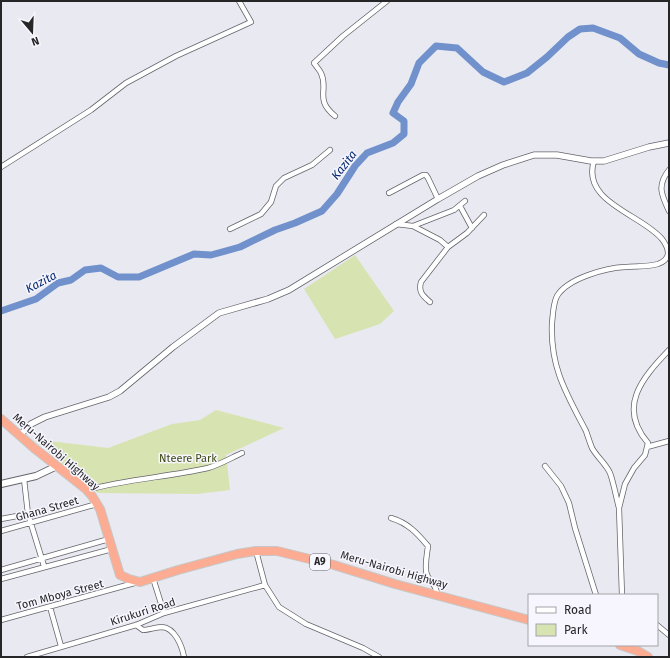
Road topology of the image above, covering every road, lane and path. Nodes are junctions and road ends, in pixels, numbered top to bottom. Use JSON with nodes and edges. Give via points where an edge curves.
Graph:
{"nodes":[{"id":1,"x":239,"y":1,"type":"edge"},
{"id":2,"x":387,"y":1,"type":"edge"},
{"id":3,"x":336,"y":116,"type":"dead end"},
{"id":4,"x":669,"y":143,"type":"edge"},
{"id":5,"x":330,"y":150,"type":"dead end"},
{"id":6,"x":594,"y":161,"type":"junction"},
{"id":7,"x":1,"y":167,"type":"edge"},
{"id":8,"x":669,"y":170,"type":"edge"},
{"id":9,"x":389,"y":193,"type":"dead end"},
{"id":10,"x":438,"y":199,"type":"junction"},
{"id":11,"x":465,"y":201,"type":"dead end"},
{"id":12,"x":460,"y":206,"type":"junction"},
{"id":13,"x":669,"y":211,"type":"edge"},
{"id":14,"x":484,"y":215,"type":"dead end"},
{"id":15,"x":396,"y":224,"type":"junction"},
{"id":16,"x":413,"y":226,"type":"junction"},
{"id":17,"x":472,"y":228,"type":"junction"},
{"id":18,"x":230,"y":229,"type":"dead end"},
{"id":19,"x":448,"y":247,"type":"junction"},
{"id":20,"x":430,"y":302,"type":"dead end"},
{"id":21,"x":669,"y":350,"type":"edge"},
{"id":22,"x":1,"y":419,"type":"edge"},
{"id":23,"x":4,"y":425,"type":"edge"},
{"id":24,"x":20,"y":435,"type":"junction"},
{"id":25,"x":669,"y":441,"type":"edge"},
{"id":26,"x":647,"y":447,"type":"junction"},
{"id":27,"x":242,"y":453,"type":"dead end"},
{"id":28,"x":57,"y":466,"type":"junction"},
{"id":29,"x":545,"y":466,"type":"dead end"},
{"id":30,"x":24,"y":479,"type":"junction"},
{"id":31,"x":1,"y":484,"type":"edge"},
{"id":32,"x":87,"y":490,"type":"junction"},
{"id":33,"x":97,"y":504,"type":"junction"},
{"id":34,"x":619,"y":508,"type":"junction"},
{"id":35,"x":28,"y":514,"type":"junction"},
{"id":36,"x":391,"y":518,"type":"dead end"},
{"id":37,"x":1,"y":519,"type":"edge"},
{"id":38,"x":31,"y":522,"type":"junction"},
{"id":39,"x":1,"y":532,"type":"edge"},
{"id":40,"x":109,"y":539,"type":"junction"},
{"id":41,"x":112,"y":549,"type":"junction"},
{"id":42,"x":256,"y":551,"type":"junction"},
{"id":43,"x":42,"y":558,"type":"junction"},
{"id":44,"x":44,"y":566,"type":"junction"},
{"id":45,"x":1,"y":570,"type":"edge"},
{"id":46,"x":120,"y":575,"type":"junction"},
{"id":47,"x":153,"y":578,"type":"junction"},
{"id":48,"x":1,"y":579,"type":"edge"},
{"id":49,"x":140,"y":582,"type":"junction"},
{"id":50,"x":265,"y":585,"type":"junction"},
{"id":51,"x":124,"y":586,"type":"junction"},
{"id":52,"x":437,"y":594,"type":"junction"},
{"id":53,"x":596,"y":594,"type":"edge"},
{"id":54,"x":622,"y":594,"type":"edge"},
{"id":55,"x":50,"y":607,"type":"junction"},
{"id":56,"x":164,"y":613,"type":"junction"},
{"id":57,"x":1,"y":620,"type":"edge"},
{"id":58,"x":528,"y":620,"type":"edge"},
{"id":59,"x":136,"y":625,"type":"junction"},
{"id":60,"x":658,"y":626,"type":"edge"},
{"id":61,"x":669,"y":635,"type":"edge"},
{"id":62,"x":61,"y":646,"type":"junction"},
{"id":63,"x":623,"y":646,"type":"edge"},
{"id":64,"x":28,"y":657,"type":"edge"},
{"id":65,"x":184,"y":657,"type":"edge"},
{"id":66,"x":379,"y":657,"type":"edge"},
{"id":67,"x":648,"y":657,"type":"edge"}],
"edges":[{"from":1,"to":7,"type":"street","via":[[250,22],[176,56],[126,83],[91,110]]},
{"from":2,"to":3,"type":"street","via":[[314,62],[322,77],[324,104]]},
{"from":4,"to":6,"type":"street","via":[[630,152],[610,160]]},
{"from":5,"to":18,"type":"street","via":[[312,165],[284,178],[276,186],[271,202],[261,214]]},
{"from":6,"to":10,"type":"street","via":[[557,155],[534,155],[489,171]]},
{"from":6,"to":34,"type":"street","via":[[591,172],[597,190],[653,230],[664,242],[668,252],[665,259],[658,264],[614,268],[578,280],[563,289],[553,310],[551,337],[564,389],[592,447],[610,473]]},
{"from":8,"to":13,"type":"street","via":[[661,181],[661,186]]},
{"from":9,"to":10,"type":"street","via":[[424,175]]},
{"from":10,"to":15,"type":"street"},
{"from":11,"to":12,"type":"street"},
{"from":12,"to":16,"type":"street"},
{"from":12,"to":17,"type":"street"},
{"from":14,"to":17,"type":"street"},
{"from":15,"to":16,"type":"street"},
{"from":15,"to":24,"type":"street","via":[[289,290],[219,313],[173,346],[120,391],[109,397],[45,417],[31,424]]},
{"from":16,"to":19,"type":"street"},
{"from":17,"to":19,"type":"street"},
{"from":19,"to":20,"type":"street","via":[[421,282],[419,289]]},
{"from":21,"to":26,"type":"street","via":[[647,374],[635,394],[633,413],[637,428],[648,443]]},
{"from":22,"to":23,"type":"highway","name":"Meru-Nairobi Highway"},
{"from":23,"to":24,"type":"highway","name":"Meru-Nairobi Highway"},
{"from":24,"to":28,"type":"highway","name":"Meru-Nairobi Highway"},
{"from":25,"to":26,"type":"street"},
{"from":26,"to":34,"type":"street","via":[[645,455],[625,484]]},
{"from":27,"to":32,"type":"street","via":[[210,467]]},
{"from":28,"to":30,"type":"main road"},
{"from":28,"to":32,"type":"highway","name":"Meru-Nairobi Highway"},
{"from":29,"to":53,"type":"street","via":[[568,499]]},
{"from":30,"to":31,"type":"main road"},
{"from":30,"to":35,"type":"street"},
{"from":32,"to":33,"type":"highway","name":"Meru-Nairobi Highway"},
{"from":33,"to":38,"type":"street","name":"Ghana Street"},
{"from":33,"to":40,"type":"highway","name":"Meru-Nairobi Highway"},
{"from":34,"to":54,"type":"street"},
{"from":35,"to":37,"type":"street"},
{"from":35,"to":38,"type":"street"},
{"from":36,"to":52,"type":"street","via":[[408,526],[428,546],[426,570]]},
{"from":38,"to":39,"type":"street","name":"Ghana Street"},
{"from":38,"to":43,"type":"street"},
{"from":40,"to":41,"type":"highway","name":"Meru-Nairobi Highway"},
{"from":40,"to":43,"type":"street"},
{"from":41,"to":44,"type":"street"},
{"from":41,"to":46,"type":"highway","name":"Meru-Nairobi Highway"},
{"from":42,"to":47,"type":"highway","name":"Meru-Nairobi Highway","number":"A9"},
{"from":42,"to":50,"type":"street"},
{"from":42,"to":52,"type":"highway","name":"Meru-Nairobi Highway","number":"A9","via":[[294,555]]},
{"from":43,"to":44,"type":"street"},
{"from":43,"to":45,"type":"street"},
{"from":44,"to":48,"type":"street"},
{"from":46,"to":49,"type":"highway"},
{"from":46,"to":51,"type":"street"},
{"from":47,"to":49,"type":"highway","name":"Meru-Nairobi Highway","number":"A9"},
{"from":47,"to":56,"type":"street"},
{"from":49,"to":51,"type":"street","name":"Tom Mboya Street"},
{"from":50,"to":56,"type":"street","name":"Kirukuri Road"},
{"from":50,"to":66,"type":"street","via":[[278,607],[289,615]]},
{"from":51,"to":55,"type":"street","name":"Tom Mboya Street"},
{"from":52,"to":58,"type":"highway","name":"Meru-Nairobi Highway","number":"A9"},
{"from":55,"to":57,"type":"street","name":"Tom Mboya Street"},
{"from":55,"to":62,"type":"street"},
{"from":56,"to":59,"type":"street","name":"Kirukuri Road"},
{"from":59,"to":62,"type":"street","name":"Kirukuri Road"},
{"from":59,"to":65,"type":"street","via":[[143,630],[162,627],[168,629],[176,637]]},
{"from":60,"to":61,"type":"street"},
{"from":62,"to":64,"type":"street","name":"Kirukuri Road"},
{"from":63,"to":67,"type":"highway"}]}
